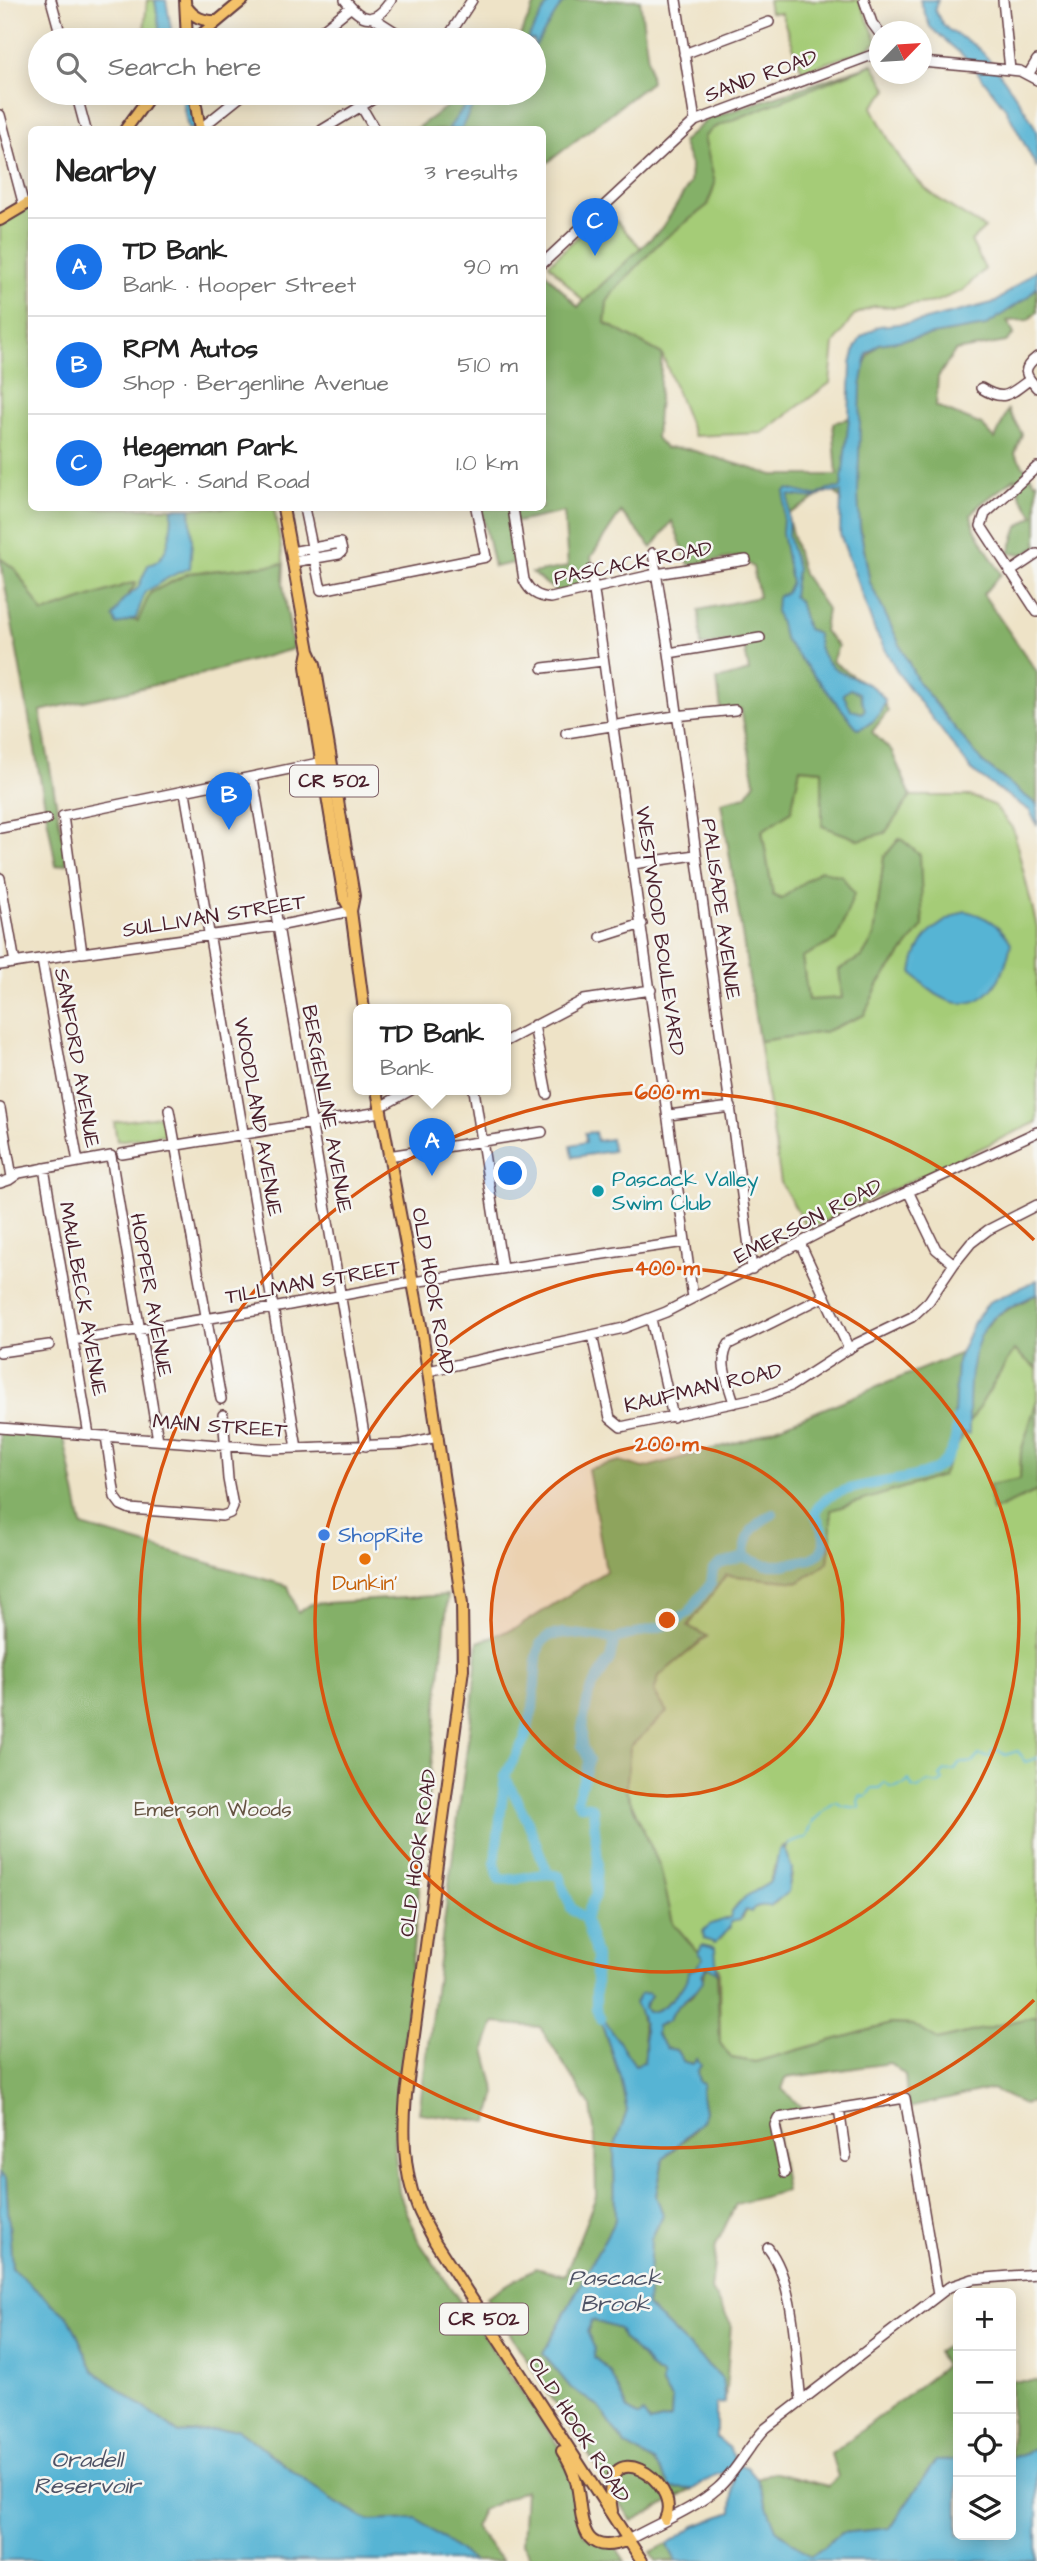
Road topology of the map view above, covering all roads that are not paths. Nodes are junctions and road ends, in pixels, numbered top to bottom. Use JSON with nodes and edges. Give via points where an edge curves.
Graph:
{"nodes":[{"id":1,"x":51,"y":0,"type":"edge"},
{"id":2,"x":243,"y":0,"type":"edge"},
{"id":3,"x":391,"y":0,"type":"edge"},
{"id":4,"x":472,"y":0,"type":"edge"},
{"id":5,"x":676,"y":0,"type":"edge"},
{"id":6,"x":864,"y":0,"type":"edge"},
{"id":7,"x":1003,"y":0,"type":"edge"},
{"id":8,"x":185,"y":2,"type":"edge"},
{"id":9,"x":348,"y":4,"type":"edge"},
{"id":10,"x":372,"y":18,"type":"junction"},
{"id":11,"x":216,"y":21,"type":"junction"},
{"id":12,"x":871,"y":21,"type":"edge"},
{"id":13,"x":769,"y":22,"type":"dead end"},
{"id":14,"x":59,"y":28,"type":"edge"},
{"id":15,"x":186,"y":28,"type":"edge"},
{"id":16,"x":208,"y":28,"type":"edge"},
{"id":17,"x":323,"y":28,"type":"edge"},
{"id":18,"x":388,"y":28,"type":"edge"},
{"id":19,"x":454,"y":28,"type":"edge"},
{"id":20,"x":684,"y":54,"type":"junction"},
{"id":21,"x":869,"y":56,"type":"edge"},
{"id":22,"x":1037,"y":60,"type":"edge"},
{"id":23,"x":932,"y":63,"type":"edge"},
{"id":24,"x":1010,"y":70,"type":"junction"},
{"id":25,"x":1033,"y":77,"type":"edge"},
{"id":26,"x":79,"y":105,"type":"edge"},
{"id":27,"x":143,"y":105,"type":"edge"},
{"id":28,"x":196,"y":105,"type":"edge"},
{"id":29,"x":229,"y":105,"type":"edge"},
{"id":30,"x":361,"y":106,"type":"joint"},
{"id":31,"x":0,"y":115,"type":"edge"},
{"id":32,"x":695,"y":121,"type":"junction"},
{"id":33,"x":85,"y":126,"type":"edge"},
{"id":34,"x":128,"y":126,"type":"edge"},
{"id":35,"x":200,"y":126,"type":"edge"},
{"id":36,"x":204,"y":126,"type":"edge"},
{"id":37,"x":328,"y":126,"type":"edge"},
{"id":38,"x":373,"y":126,"type":"edge"},
{"id":39,"x":28,"y":203,"type":"edge"},
{"id":40,"x":0,"y":220,"type":"edge"},
{"id":41,"x":546,"y":260,"type":"edge"},
{"id":42,"x":1037,"y":357,"type":"edge"},
{"id":43,"x":1029,"y":380,"type":"junction"},
{"id":44,"x":1037,"y":387,"type":"edge"},
{"id":45,"x":981,"y":388,"type":"dead end"},
{"id":46,"x":1037,"y":467,"type":"edge"},
{"id":47,"x":283,"y":511,"type":"edge"},
{"id":48,"x":305,"y":511,"type":"edge"},
{"id":49,"x":477,"y":511,"type":"edge"},
{"id":50,"x":513,"y":511,"type":"edge"},
{"id":51,"x":313,"y":553,"type":"junction"},
{"id":52,"x":653,"y":553,"type":"dead end"},
{"id":53,"x":1037,"y":554,"type":"edge"},
{"id":54,"x":292,"y":557,"type":"junction"},
{"id":55,"x":746,"y":560,"type":"dead end"},
{"id":56,"x":591,"y":570,"type":"dead end"},
{"id":57,"x":1010,"y":572,"type":"junction"},
{"id":58,"x":656,"y":574,"type":"junction"},
{"id":59,"x":595,"y":588,"type":"junction"},
{"id":60,"x":1037,"y":612,"type":"edge"},
{"id":61,"x":760,"y":638,"type":"dead end"},
{"id":62,"x":669,"y":653,"type":"junction"},
{"id":63,"x":603,"y":661,"type":"junction"},
{"id":64,"x":543,"y":668,"type":"dead end"},
{"id":65,"x":735,"y":710,"type":"dead end"},
{"id":66,"x":676,"y":716,"type":"junction"},
{"id":67,"x":613,"y":727,"type":"junction"},
{"id":68,"x":566,"y":733,"type":"dead end"},
{"id":69,"x":326,"y":761,"type":"junction"},
{"id":70,"x":253,"y":778,"type":"junction"},
{"id":71,"x":185,"y":792,"type":"junction"},
{"id":72,"x":47,"y":819,"type":"dead end"},
{"id":73,"x":0,"y":828,"type":"edge"},
{"id":74,"x":695,"y":855,"type":"junction"},
{"id":75,"x":633,"y":864,"type":"junction"},
{"id":76,"x":0,"y":878,"type":"edge"},
{"id":77,"x":351,"y":911,"type":"junction"},
{"id":78,"x":642,"y":924,"type":"junction"},
{"id":79,"x":278,"y":926,"type":"junction"},
{"id":80,"x":209,"y":936,"type":"junction"},
{"id":81,"x":601,"y":937,"type":"dead end"},
{"id":82,"x":81,"y":953,"type":"junction"},
{"id":83,"x":42,"y":960,"type":"junction"},
{"id":84,"x":15,"y":963,"type":"junction"},
{"id":85,"x":0,"y":965,"type":"edge"},
{"id":86,"x":651,"y":990,"type":"junction"},
{"id":87,"x":363,"y":1004,"type":"edge"},
{"id":88,"x":534,"y":1025,"type":"junction"},
{"id":89,"x":511,"y":1038,"type":"edge"},
{"id":90,"x":547,"y":1094,"type":"dead end"},
{"id":91,"x":378,"y":1095,"type":"edge"},
{"id":92,"x":403,"y":1095,"type":"edge"},
{"id":93,"x":475,"y":1095,"type":"edge"},
{"id":94,"x":732,"y":1107,"type":"junction"},
{"id":95,"x":380,"y":1109,"type":"junction"},
{"id":96,"x":169,"y":1110,"type":"dead end"},
{"id":97,"x":0,"y":1113,"type":"edge"},
{"id":98,"x":669,"y":1115,"type":"junction"},
{"id":99,"x":311,"y":1123,"type":"junction"},
{"id":100,"x":542,"y":1132,"type":"dead end"},
{"id":101,"x":1037,"y":1133,"type":"edge"},
{"id":102,"x":243,"y":1134,"type":"junction"},
{"id":103,"x":482,"y":1141,"type":"junction"},
{"id":104,"x":174,"y":1146,"type":"junction"},
{"id":105,"x":122,"y":1154,"type":"dead end"},
{"id":106,"x":388,"y":1156,"type":"junction"},
{"id":107,"x":78,"y":1162,"type":"junction"},
{"id":108,"x":44,"y":1168,"type":"junction"},
{"id":109,"x":12,"y":1177,"type":"junction"},
{"id":110,"x":0,"y":1183,"type":"edge"},
{"id":111,"x":908,"y":1191,"type":"junction"},
{"id":112,"x":1037,"y":1205,"type":"edge"},
{"id":113,"x":685,"y":1242,"type":"junction"},
{"id":114,"x":800,"y":1243,"type":"junction"},
{"id":115,"x":954,"y":1264,"type":"junction"},
{"id":116,"x":502,"y":1268,"type":"junction"},
{"id":117,"x":752,"y":1269,"type":"junction"},
{"id":118,"x":413,"y":1282,"type":"junction"},
{"id":119,"x":341,"y":1295,"type":"junction"},
{"id":120,"x":825,"y":1296,"type":"junction"},
{"id":121,"x":693,"y":1297,"type":"junction"},
{"id":122,"x":273,"y":1308,"type":"junction"},
{"id":123,"x":205,"y":1319,"type":"junction"},
{"id":124,"x":650,"y":1319,"type":"junction"},
{"id":125,"x":139,"y":1329,"type":"junction"},
{"id":126,"x":592,"y":1335,"type":"junction"},
{"id":127,"x":73,"y":1340,"type":"junction"},
{"id":128,"x":49,"y":1345,"type":"dead end"},
{"id":129,"x":849,"y":1349,"type":"junction"},
{"id":130,"x":0,"y":1352,"type":"edge"},
{"id":131,"x":428,"y":1371,"type":"junction"},
{"id":132,"x":220,"y":1399,"type":"dead end"},
{"id":133,"x":734,"y":1403,"type":"junction"},
{"id":134,"x":223,"y":1415,"type":"dead end"},
{"id":135,"x":673,"y":1417,"type":"junction"},
{"id":136,"x":0,"y":1427,"type":"edge"},
{"id":137,"x":89,"y":1435,"type":"junction"},
{"id":138,"x":106,"y":1436,"type":"junction"},
{"id":139,"x":438,"y":1437,"type":"junction"},
{"id":140,"x":158,"y":1440,"type":"junction"},
{"id":141,"x":226,"y":1445,"type":"junction"},
{"id":142,"x":366,"y":1446,"type":"junction"},
{"id":143,"x":297,"y":1448,"type":"junction"},
{"id":144,"x":839,"y":2108,"type":"junction"},
{"id":145,"x":846,"y":2157,"type":"dead end"},
{"id":146,"x":785,"y":2173,"type":"dead end"},
{"id":147,"x":768,"y":2248,"type":"dead end"},
{"id":148,"x":1037,"y":2274,"type":"edge"},
{"id":149,"x":938,"y":2295,"type":"junction"},
{"id":150,"x":530,"y":2390,"type":"junction"},
{"id":151,"x":801,"y":2401,"type":"junction"},
{"id":152,"x":613,"y":2518,"type":"junction"},
{"id":153,"x":664,"y":2519,"type":"junction"},
{"id":154,"x":628,"y":2540,"type":"junction"},
{"id":155,"x":642,"y":2561,"type":"edge"}],
"edges":[{"from":1,"to":14,"type":"street"},
{"from":2,"to":11,"type":"main road"},
{"from":3,"to":10,"type":"street"},
{"from":4,"to":19,"type":"street"},
{"from":5,"to":20,"type":"street"},
{"from":6,"to":12,"type":"street"},
{"from":7,"to":24,"type":"street"},
{"from":8,"to":11,"type":"main road","via":[[199,19]]},
{"from":8,"to":15,"type":"main road"},
{"from":9,"to":10,"type":"street","via":[[360,16]]},
{"from":9,"to":17,"type":"street"},
{"from":10,"to":18,"type":"street"},
{"from":11,"to":16,"type":"main road"},
{"from":13,"to":20,"type":"street"},
{"from":20,"to":32,"type":"street"},
{"from":21,"to":32,"type":"street","name":"SAND ROAD"},
{"from":22,"to":25,"type":"street"},
{"from":23,"to":24,"type":"street"},
{"from":24,"to":25,"type":"street"},
{"from":26,"to":33,"type":"street"},
{"from":27,"to":34,"type":"main road"},
{"from":28,"to":35,"type":"main road"},
{"from":29,"to":36,"type":"street"},
{"from":30,"to":37,"type":"street"},
{"from":30,"to":38,"type":"street"},
{"from":31,"to":39,"type":"street"},
{"from":32,"to":41,"type":"street","name":"SAND ROAD"},
{"from":39,"to":40,"type":"main road"},
{"from":42,"to":43,"type":"street","via":[[1027,366]]},
{"from":43,"to":44,"type":"street"},
{"from":43,"to":45,"type":"street","via":[[1004,396]]},
{"from":46,"to":57,"type":"street","via":[[985,513],[982,521]]},
{"from":47,"to":54,"type":"main road","number":"CR 502"},
{"from":48,"to":51,"type":"street"},
{"from":49,"to":51,"type":"street","via":[[486,557],[321,590]]},
{"from":50,"to":59,"type":"street","name":"PASCACK ROAD","via":[[528,588],[551,598]]},
{"from":51,"to":54,"type":"street"},
{"from":52,"to":58,"type":"street","name":"PALISADE AVENUE"},
{"from":53,"to":57,"type":"street"},
{"from":54,"to":69,"type":"main road","number":"CR 502","via":[[309,651],[306,666]]},
{"from":55,"to":58,"type":"street","name":"PASCACK ROAD"},
{"from":56,"to":59,"type":"street","name":"WESTWOOD BOULEVARD"},
{"from":57,"to":60,"type":"street"},
{"from":58,"to":59,"type":"street","name":"PASCACK ROAD"},
{"from":58,"to":62,"type":"street","name":"PALISADE AVENUE"},
{"from":59,"to":63,"type":"street","name":"WESTWOOD BOULEVARD"},
{"from":61,"to":62,"type":"street"},
{"from":62,"to":66,"type":"street","name":"PALISADE AVENUE"},
{"from":63,"to":64,"type":"street"},
{"from":63,"to":67,"type":"street","name":"WESTWOOD BOULEVARD"},
{"from":65,"to":66,"type":"street"},
{"from":66,"to":67,"type":"street"},
{"from":66,"to":74,"type":"street","name":"PALISADE AVENUE"},
{"from":67,"to":68,"type":"street"},
{"from":67,"to":75,"type":"street","name":"WESTWOOD BOULEVARD"},
{"from":69,"to":70,"type":"street"},
{"from":69,"to":77,"type":"main road","number":"CR 502","via":[[354,896]]},
{"from":70,"to":71,"type":"street"},
{"from":70,"to":79,"type":"street","name":"BERGENLINE AVENUE"},
{"from":71,"to":80,"type":"street","name":"WOODLAND AVENUE"},
{"from":71,"to":82,"type":"street","via":[[62,816]]},
{"from":72,"to":73,"type":"street"},
{"from":74,"to":75,"type":"street"},
{"from":74,"to":94,"type":"street","name":"PALISADE AVENUE"},
{"from":75,"to":78,"type":"street","name":"WESTWOOD BOULEVARD"},
{"from":76,"to":84,"type":"street"},
{"from":77,"to":79,"type":"street","name":"SULLIVAN STREET"},
{"from":77,"to":87,"type":"main road","number":"CR 502"},
{"from":78,"to":81,"type":"street"},
{"from":78,"to":86,"type":"street","name":"WESTWOOD BOULEVARD"},
{"from":79,"to":80,"type":"street","name":"SULLIVAN STREET"},
{"from":79,"to":99,"type":"street","name":"BERGENLINE AVENUE"},
{"from":80,"to":82,"type":"street","name":"SULLIVAN STREET"},
{"from":80,"to":102,"type":"street","name":"WOODLAND AVENUE"},
{"from":82,"to":83,"type":"street","name":"SULLIVAN STREET"},
{"from":83,"to":84,"type":"street","name":"SULLIVAN STREET"},
{"from":83,"to":107,"type":"street","name":"SANFORD AVENUE"},
{"from":84,"to":85,"type":"street","name":"SULLIVAN STREET"},
{"from":86,"to":88,"type":"street","via":[[584,1000]]},
{"from":86,"to":98,"type":"street","name":"WESTWOOD BOULEVARD"},
{"from":88,"to":89,"type":"street"},
{"from":88,"to":90,"type":"street"},
{"from":91,"to":95,"type":"main road","name":"OLD HOOK ROAD","number":"CR 502"},
{"from":92,"to":95,"type":"street"},
{"from":93,"to":103,"type":"street"},
{"from":94,"to":98,"type":"street"},
{"from":94,"to":117,"type":"street","name":"PALISADE AVENUE"},
{"from":95,"to":99,"type":"street"},
{"from":95,"to":106,"type":"main road","name":"OLD HOOK ROAD","number":"CR 502"},
{"from":96,"to":104,"type":"street"},
{"from":97,"to":109,"type":"street"},
{"from":98,"to":113,"type":"street","name":"WESTWOOD BOULEVARD"},
{"from":99,"to":102,"type":"street"},
{"from":99,"to":119,"type":"street","name":"BERGENLINE AVENUE"},
{"from":100,"to":103,"type":"street"},
{"from":101,"to":111,"type":"street","name":"EMERSON ROAD"},
{"from":102,"to":104,"type":"street"},
{"from":102,"to":122,"type":"street","name":"WOODLAND AVENUE"},
{"from":103,"to":106,"type":"street"},
{"from":103,"to":116,"type":"street"},
{"from":104,"to":105,"type":"street"},
{"from":104,"to":123,"type":"street"},
{"from":106,"to":118,"type":"main road","name":"OLD HOOK ROAD","number":"CR 502"},
{"from":107,"to":108,"type":"street"},
{"from":107,"to":125,"type":"street","name":"HOPPER AVENUE","via":[[111,1156]]},
{"from":108,"to":109,"type":"street"},
{"from":108,"to":127,"type":"street","name":"MAULBECK AVENUE"},
{"from":109,"to":110,"type":"street"},
{"from":111,"to":114,"type":"street","name":"EMERSON ROAD"},
{"from":111,"to":115,"type":"street","via":[[936,1250]]},
{"from":112,"to":115,"type":"street","name":"KAUFMAN ROAD","via":[[979,1236]]},
{"from":113,"to":116,"type":"street","name":"TILLMAN STREET"},
{"from":113,"to":121,"type":"street","name":"WESTWOOD BOULEVARD"},
{"from":114,"to":117,"type":"street","name":"EMERSON ROAD"},
{"from":114,"to":120,"type":"street"},
{"from":115,"to":129,"type":"street","name":"KAUFMAN ROAD","via":[[921,1310]]},
{"from":116,"to":118,"type":"street","name":"TILLMAN STREET"},
{"from":117,"to":121,"type":"street","name":"EMERSON ROAD"},
{"from":118,"to":119,"type":"street","name":"TILLMAN STREET"},
{"from":118,"to":131,"type":"main road","name":"OLD HOOK ROAD","number":"CR 502"},
{"from":119,"to":122,"type":"street","name":"TILLMAN STREET"},
{"from":119,"to":142,"type":"street","name":"BERGENLINE AVENUE"},
{"from":120,"to":129,"type":"street"},
{"from":120,"to":133,"type":"street","via":[[729,1344],[723,1360]]},
{"from":121,"to":124,"type":"street","name":"EMERSON ROAD"},
{"from":122,"to":123,"type":"street","name":"TILLMAN STREET"},
{"from":122,"to":143,"type":"street","name":"WOODLAND AVENUE"},
{"from":123,"to":125,"type":"street","name":"TILLMAN STREET"},
{"from":123,"to":132,"type":"street"},
{"from":124,"to":126,"type":"street","name":"EMERSON ROAD"},
{"from":124,"to":135,"type":"street"},
{"from":125,"to":127,"type":"street","name":"TILLMAN STREET"},
{"from":125,"to":140,"type":"street","name":"HOPPER AVENUE"},
{"from":126,"to":131,"type":"street","name":"EMERSON ROAD"},
{"from":126,"to":135,"type":"street","name":"KAUFMAN ROAD","via":[[613,1422],[627,1428]]},
{"from":127,"to":137,"type":"street","name":"MAULBECK AVENUE"},
{"from":128,"to":130,"type":"street"},
{"from":129,"to":133,"type":"street","name":"KAUFMAN ROAD","via":[[791,1386]]},
{"from":131,"to":139,"type":"main road","name":"OLD HOOK ROAD","number":"CR 502"},
{"from":133,"to":135,"type":"street","name":"KAUFMAN ROAD"},
{"from":134,"to":141,"type":"street"},
{"from":136,"to":137,"type":"street","name":"MAIN STREET"},
{"from":137,"to":138,"type":"street","name":"MAIN STREET"},
{"from":138,"to":140,"type":"street","name":"MAIN STREET"},
{"from":138,"to":141,"type":"street","via":[[115,1497],[121,1506],[222,1516],[233,1506]]},
{"from":139,"to":142,"type":"street","name":"MAIN STREET"},
{"from":139,"to":150,"type":"main road","name":"OLD HOOK ROAD","number":"CR 502","via":[[462,1604],[463,1669],[403,2129],[416,2203],[435,2242]]},
{"from":140,"to":141,"type":"street","name":"MAIN STREET"},
{"from":141,"to":143,"type":"street","name":"MAIN STREET"},
{"from":142,"to":143,"type":"street","name":"MAIN STREET"},
{"from":144,"to":145,"type":"street"},
{"from":144,"to":146,"type":"street","via":[[778,2118],[775,2125]]},
{"from":144,"to":149,"type":"street","via":[[905,2098]]},
{"from":147,"to":151,"type":"street","via":[[788,2291]]},
{"from":148,"to":149,"type":"street","via":[[961,2282]]},
{"from":149,"to":151,"type":"street"},
{"from":150,"to":152,"type":"main road","name":"OLD HOOK ROAD","number":"CR 502"},
{"from":150,"to":154,"type":"main road","via":[[569,2461],[587,2540],[603,2549]]},
{"from":151,"to":153,"type":"street","via":[[751,2443],[718,2488]]},
{"from":152,"to":153,"type":"main road","via":[[611,2482],[616,2473],[632,2467],[649,2474],[666,2500]]},
{"from":152,"to":154,"type":"main road","name":"OLD HOOK ROAD","number":"CR 502"},
{"from":153,"to":154,"type":"street"},
{"from":154,"to":155,"type":"main road","name":"OLD HOOK ROAD","number":"CR 502"}]}
